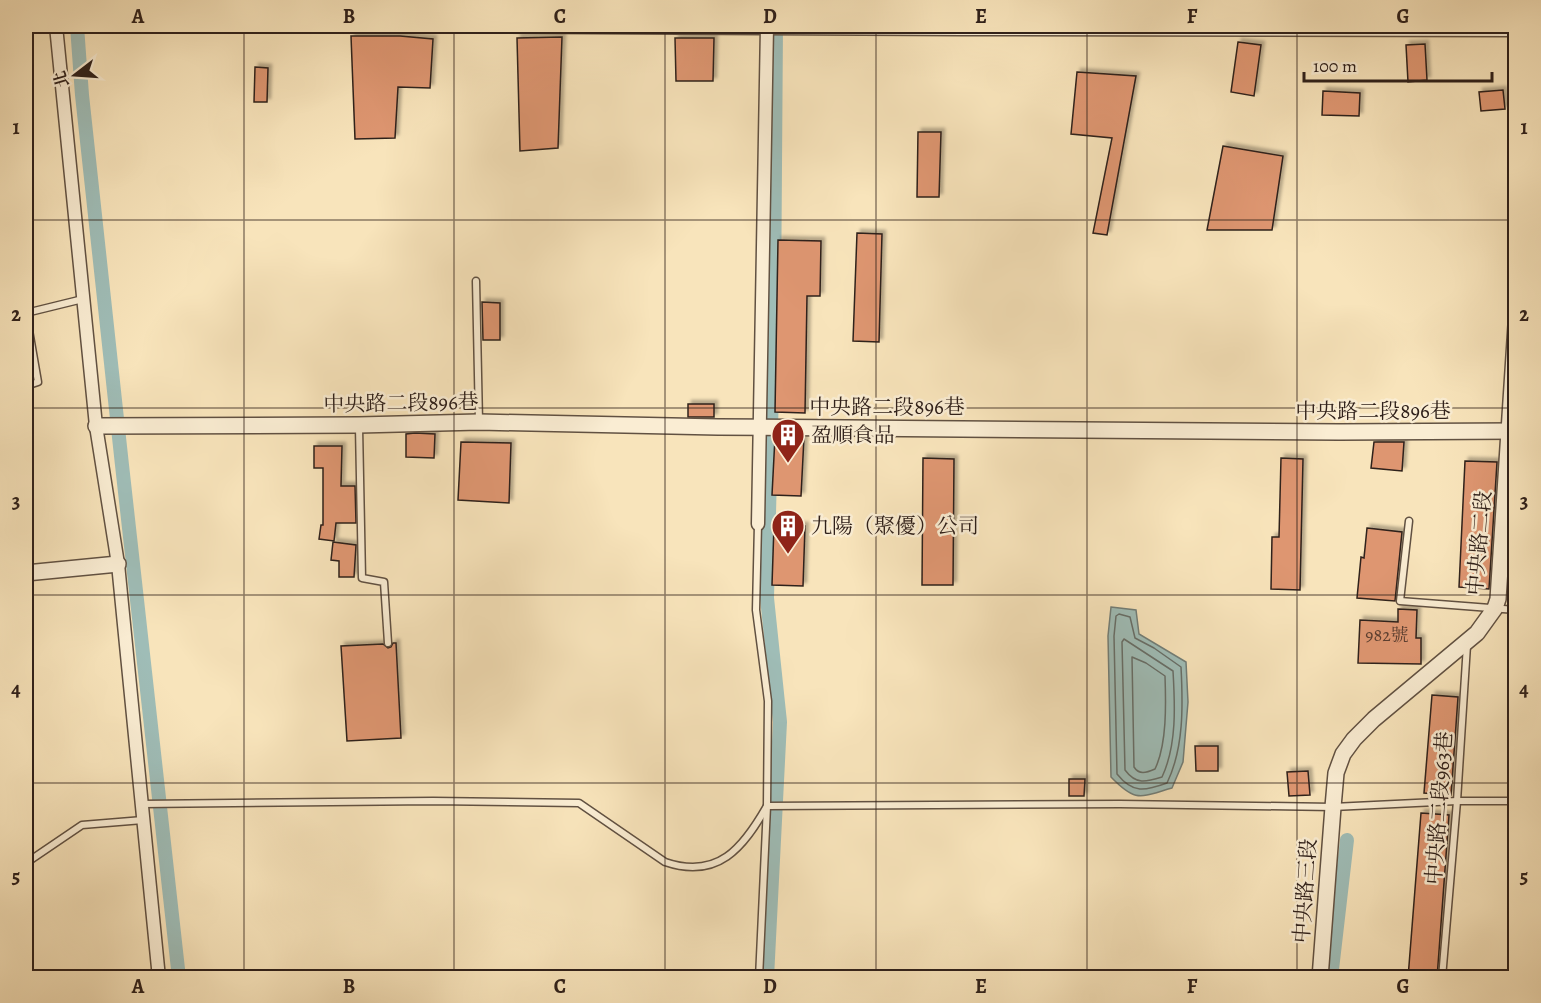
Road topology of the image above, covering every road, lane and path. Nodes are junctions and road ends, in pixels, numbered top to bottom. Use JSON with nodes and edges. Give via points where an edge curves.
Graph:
{"nodes":[{"id":1,"x":56,"y":26,"type":"edge"},
{"id":2,"x":339,"y":27,"type":"edge"},
{"id":3,"x":766,"y":28,"type":"edge"},
{"id":4,"x":1157,"y":29,"type":"edge"},
{"id":5,"x":1515,"y":33,"type":"edge"},
{"id":6,"x":476,"y":281,"type":"dead end"},
{"id":7,"x":82,"y":299,"type":"junction"},
{"id":8,"x":1515,"y":325,"type":"edge"},
{"id":9,"x":26,"y":386,"type":"edge"},
{"id":10,"x":479,"y":422,"type":"junction"},
{"id":11,"x":358,"y":425,"type":"junction"},
{"id":12,"x":96,"y":426,"type":"junction"},
{"id":13,"x":759,"y":428,"type":"junction"},
{"id":14,"x":1512,"y":432,"type":"edge"},
{"id":15,"x":1409,"y":521,"type":"dead end"},
{"id":16,"x":758,"y":524,"type":"joint"},
{"id":17,"x":118,"y":564,"type":"junction"},
{"id":18,"x":26,"y":573,"type":"edge"},
{"id":19,"x":1495,"y":608,"type":"junction"},
{"id":20,"x":1515,"y":610,"type":"edge"},
{"id":21,"x":1467,"y":642,"type":"junction"},
{"id":22,"x":388,"y":643,"type":"dead end"},
{"id":23,"x":1456,"y":801,"type":"junction"},
{"id":24,"x":1515,"y":801,"type":"edge"},
{"id":25,"x":142,"y":804,"type":"junction"},
{"id":26,"x":767,"y":806,"type":"junction"},
{"id":27,"x":1332,"y":807,"type":"junction"},
{"id":28,"x":144,"y":820,"type":"junction"},
{"id":29,"x":26,"y":863,"type":"edge"},
{"id":30,"x":159,"y":978,"type":"edge"},
{"id":31,"x":759,"y":978,"type":"edge"},
{"id":32,"x":1320,"y":978,"type":"edge"},
{"id":33,"x":1442,"y":978,"type":"edge"}],
"edges":[{"from":1,"to":2,"type":"lane"},
{"from":1,"to":7,"type":"street"},
{"from":2,"to":3,"type":"lane"},
{"from":3,"to":4,"type":"lane"},
{"from":3,"to":13,"type":"street"},
{"from":4,"to":5,"type":"lane"},
{"from":6,"to":10,"type":"lane"},
{"from":7,"to":9,"type":"lane","via":[[26,313],[38,382]]},
{"from":7,"to":12,"type":"street"},
{"from":8,"to":14,"type":"street","name":"中央路二段"},
{"from":10,"to":11,"type":"street","name":"中央路二段896巷"},
{"from":10,"to":13,"type":"street","name":"中央路二段896巷"},
{"from":11,"to":12,"type":"street","name":"中央路二段896巷"},
{"from":11,"to":22,"type":"lane","via":[[362,578],[384,582]]},
{"from":12,"to":17,"type":"street"},
{"from":13,"to":14,"type":"street","name":"中央路二段896巷"},
{"from":13,"to":16,"type":"street"},
{"from":14,"to":19,"type":"street","name":"中央路二段"},
{"from":15,"to":19,"type":"lane","via":[[1400,601]]},
{"from":16,"to":26,"type":"lane","via":[[756,610],[768,701]]},
{"from":17,"to":18,"type":"street"},
{"from":17,"to":25,"type":"street"},
{"from":19,"to":20,"type":"lane"},
{"from":19,"to":21,"type":"street","name":"中央路二段"},
{"from":21,"to":23,"type":"lane","name":"中央路二段963巷"},
{"from":21,"to":27,"type":"street","name":"中央路二段","via":[[1354,739],[1336,773]]},
{"from":23,"to":24,"type":"lane"},
{"from":23,"to":27,"type":"lane"},
{"from":23,"to":33,"type":"lane","name":"中央路二段963巷"},
{"from":25,"to":26,"type":"lane","via":[[579,803],[664,862],[697,867],[716,862],[742,845]]},
{"from":25,"to":28,"type":"street"},
{"from":26,"to":27,"type":"lane"},
{"from":26,"to":31,"type":"lane"},
{"from":27,"to":32,"type":"street","name":"中央路三段"},
{"from":28,"to":29,"type":"lane","via":[[82,825]]},
{"from":28,"to":30,"type":"street"}]}
